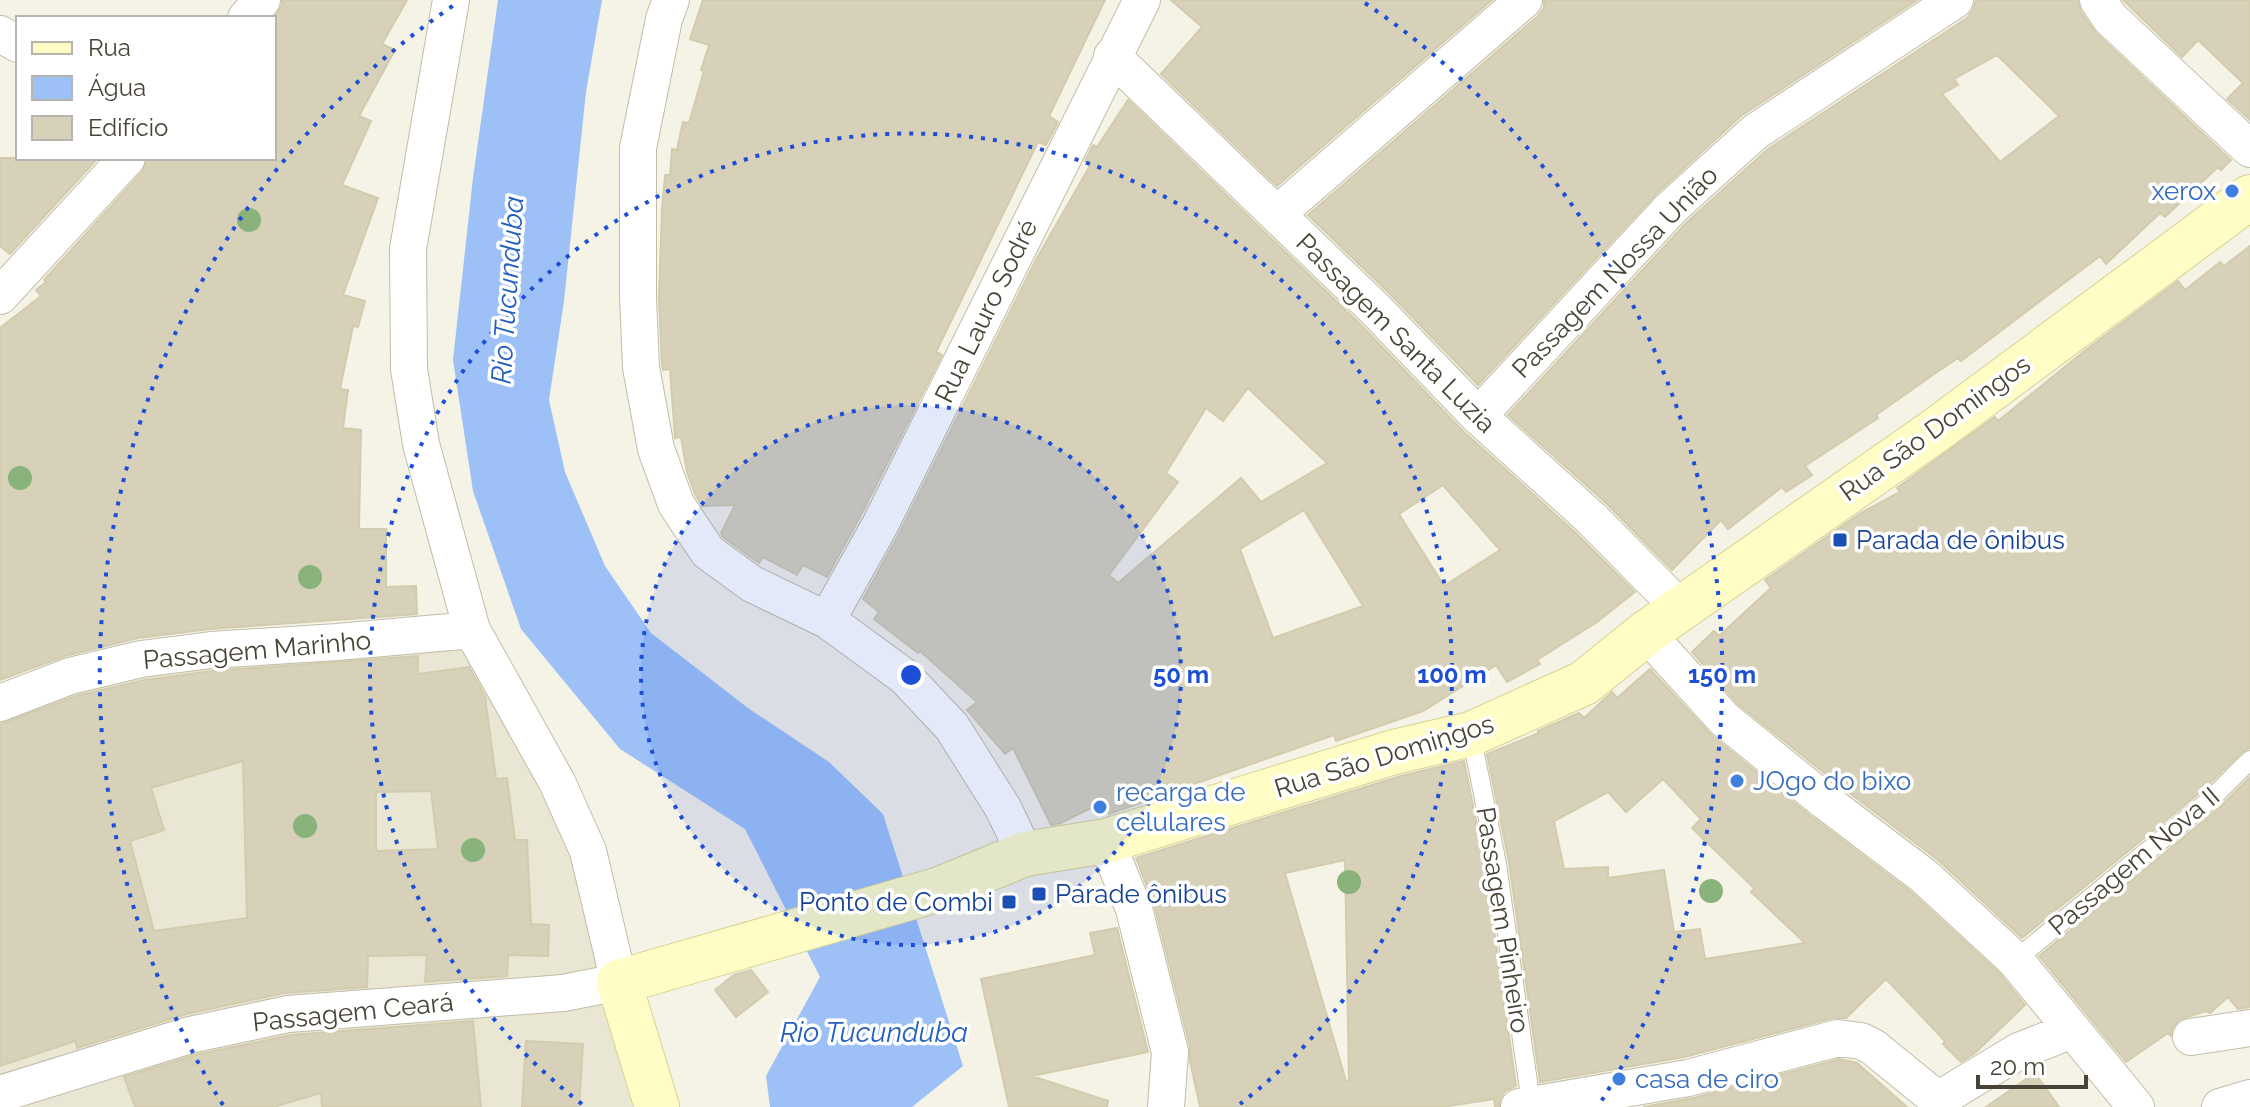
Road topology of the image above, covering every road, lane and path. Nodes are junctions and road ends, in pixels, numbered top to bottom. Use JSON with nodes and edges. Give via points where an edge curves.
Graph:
{"nodes":[{"id":1,"x":262,"y":0,"type":"edge"},
{"id":2,"x":451,"y":0,"type":"edge"},
{"id":3,"x":671,"y":0,"type":"edge"},
{"id":4,"x":1142,"y":0,"type":"edge"},
{"id":5,"x":1524,"y":0,"type":"edge"},
{"id":6,"x":1955,"y":0,"type":"edge"},
{"id":7,"x":2098,"y":0,"type":"edge"},
{"id":8,"x":248,"y":16,"type":"edge"},
{"id":9,"x":1112,"y":56,"type":"junction"},
{"id":10,"x":2250,"y":149,"type":"edge"},
{"id":11,"x":125,"y":160,"type":"edge"},
{"id":12,"x":2250,"y":197,"type":"edge"},
{"id":13,"x":1277,"y":214,"type":"junction"},
{"id":14,"x":0,"y":296,"type":"edge"},
{"id":15,"x":1478,"y":416,"type":"junction"},
{"id":16,"x":1681,"y":609,"type":"junction"},
{"id":17,"x":827,"y":620,"type":"junction"},
{"id":18,"x":472,"y":630,"type":"junction"},
{"id":19,"x":1646,"y":633,"type":"junction"},
{"id":20,"x":0,"y":703,"type":"edge"},
{"id":21,"x":1471,"y":734,"type":"junction"},
{"id":22,"x":2250,"y":760,"type":"edge"},
{"id":23,"x":1106,"y":841,"type":"junction"},
{"id":24,"x":1025,"y":854,"type":"junction"},
{"id":25,"x":2015,"y":960,"type":"junction"},
{"id":26,"x":619,"y":982,"type":"junction"},
{"id":27,"x":2250,"y":1028,"type":"edge"},
{"id":28,"x":2072,"y":1030,"type":"junction"},
{"id":29,"x":2191,"y":1037,"type":"dead end"},
{"id":30,"x":0,"y":1094,"type":"edge"},
{"id":31,"x":2250,"y":1098,"type":"edge"},
{"id":32,"x":1933,"y":1103,"type":"edge"},
{"id":33,"x":1527,"y":1106,"type":"edge"},
{"id":34,"x":657,"y":1107,"type":"edge"},
{"id":35,"x":1166,"y":1107,"type":"edge"},
{"id":36,"x":2136,"y":1107,"type":"edge"},
{"id":37,"x":2220,"y":1107,"type":"edge"}],
"edges":[{"from":1,"to":8,"type":"street"},
{"from":2,"to":18,"type":"street","via":[[408,249],[409,369],[421,444]]},
{"from":3,"to":17,"type":"street","via":[[638,148],[641,367],[656,449],[676,504],[708,552],[752,584]]},
{"from":4,"to":9,"type":"street","name":"Rua Lauro Sodré"},
{"from":5,"to":13,"type":"street"},
{"from":6,"to":15,"type":"street","name":"Passagem Nossa União","via":[[1755,132],[1671,208]]},
{"from":7,"to":10,"type":"street","via":[[2110,18]]},
{"from":9,"to":13,"type":"street","name":"Passagem Santa Luzia"},
{"from":9,"to":17,"type":"street","name":"Rua Lauro Sodré","via":[[880,525]]},
{"from":11,"to":14,"type":"street"},
{"from":12,"to":16,"type":"street","name":"Rua São Domingos","via":[[1936,430]]},
{"from":13,"to":15,"type":"street","name":"Passagem Santa Luzia"},
{"from":15,"to":16,"type":"street","name":"Passagem Santa Luzia"},
{"from":16,"to":19,"type":"street","name":"Rua São Domingos"},
{"from":17,"to":24,"type":"street","via":[[905,677],[952,727]]},
{"from":18,"to":20,"type":"street","name":"Passagem Marinho","via":[[141,659],[70,676]]},
{"from":18,"to":26,"type":"street","via":[[557,782],[588,851]]},
{"from":19,"to":21,"type":"street","name":"Rua São Domingos","via":[[1584,683]]},
{"from":19,"to":25,"type":"street","via":[[1724,719],[1925,877]]},
{"from":21,"to":23,"type":"street","name":"Rua São Domingos","via":[[1394,752]]},
{"from":21,"to":33,"type":"lane","name":"Passagem Pinheiro","via":[[1497,864]]},
{"from":22,"to":25,"type":"lane","name":"Passagem Nova II","via":[[2199,809]]},
{"from":23,"to":24,"type":"street","name":"Rua São Domingos"},
{"from":23,"to":35,"type":"street","via":[[1134,909],[1170,1052]]},
{"from":24,"to":26,"type":"street","name":"Rua São Domingos","via":[[937,890]]},
{"from":25,"to":28,"type":"street"},
{"from":26,"to":30,"type":"street","name":"Passagem Ceará","via":[[563,993],[288,1014],[190,1035]]},
{"from":26,"to":34,"type":"street"},
{"from":27,"to":29,"type":"street"},
{"from":28,"to":32,"type":"street","via":[[2019,1051]]},
{"from":28,"to":36,"type":"street"},
{"from":31,"to":37,"type":"street"},
{"from":32,"to":33,"type":"street","via":[[1873,1047],[1838,1038],[1688,1078]]}]}
